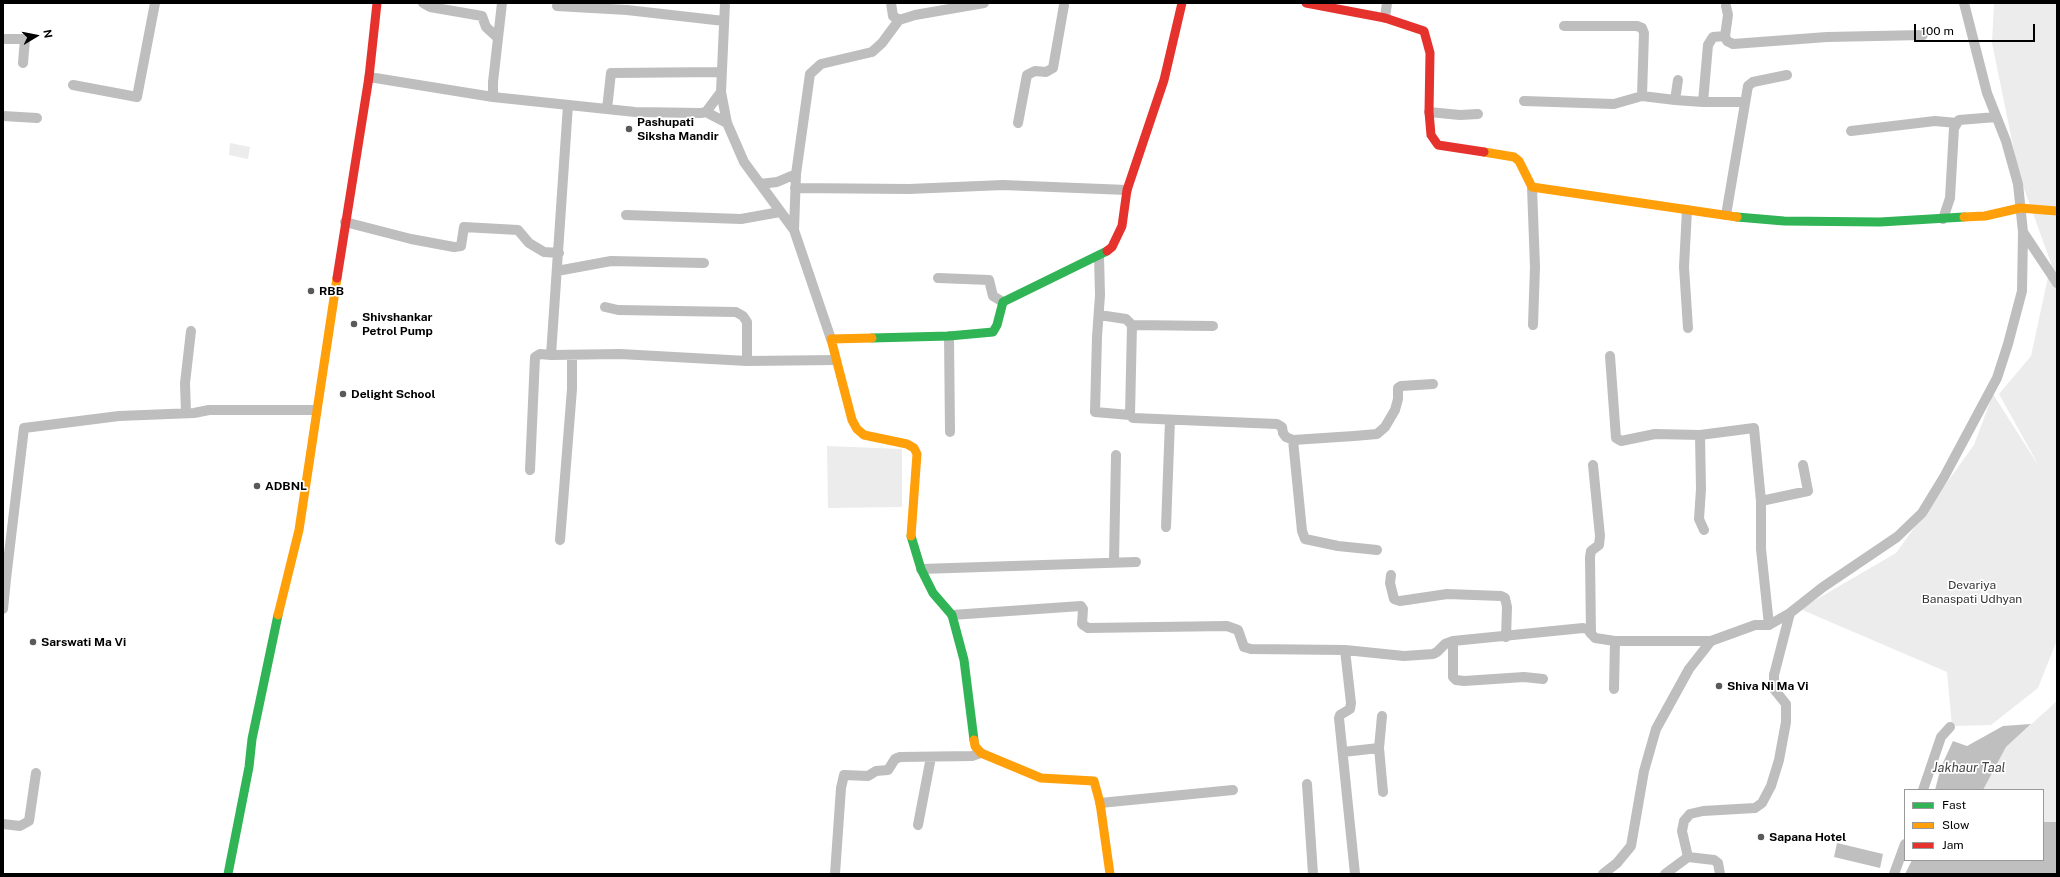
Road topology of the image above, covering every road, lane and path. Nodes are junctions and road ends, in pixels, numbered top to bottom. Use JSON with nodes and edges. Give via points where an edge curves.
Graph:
{"nodes":[{"id":1,"x":155,"y":3,"type":"edge"},
{"id":2,"x":378,"y":3,"type":"edge"},
{"id":3,"x":422,"y":3,"type":"edge"},
{"id":4,"x":502,"y":3,"type":"edge"},
{"id":5,"x":725,"y":3,"type":"edge"},
{"id":6,"x":891,"y":3,"type":"edge"},
{"id":7,"x":984,"y":3,"type":"edge"},
{"id":8,"x":1182,"y":3,"type":"edge"},
{"id":9,"x":1306,"y":3,"type":"edge"},
{"id":10,"x":1387,"y":3,"type":"edge"},
{"id":11,"x":1964,"y":3,"type":"edge"},
{"id":12,"x":1062,"y":4,"type":"edge"},
{"id":13,"x":587,"y":5,"type":"edge"},
{"id":14,"x":557,"y":6,"type":"dead end"},
{"id":15,"x":1726,"y":6,"type":"dead end"},
{"id":16,"x":1385,"y":18,"type":"junction"},
{"id":17,"x":899,"y":20,"type":"junction"},
{"id":18,"x":724,"y":21,"type":"junction"},
{"id":19,"x":1564,"y":26,"type":"dead end"},
{"id":20,"x":1923,"y":35,"type":"dead end"},
{"id":21,"x":1725,"y":36,"type":"junction"},
{"id":22,"x":498,"y":38,"type":"junction"},
{"id":23,"x":3,"y":39,"type":"edge"},
{"id":24,"x":23,"y":63,"type":"dead end"},
{"id":25,"x":721,"y":72,"type":"junction"},
{"id":26,"x":1787,"y":75,"type":"dead end"},
{"id":27,"x":369,"y":77,"type":"junction"},
{"id":28,"x":1678,"y":80,"type":"dead end"},
{"id":29,"x":73,"y":85,"type":"dead end"},
{"id":30,"x":722,"y":92,"type":"junction"},
{"id":31,"x":1642,"y":96,"type":"junction"},
{"id":32,"x":493,"y":97,"type":"junction"},
{"id":33,"x":1675,"y":100,"type":"junction"},
{"id":34,"x":1524,"y":101,"type":"dead end"},
{"id":35,"x":1703,"y":102,"type":"junction"},
{"id":36,"x":1745,"y":102,"type":"junction"},
{"id":37,"x":568,"y":105,"type":"junction"},
{"id":38,"x":607,"y":109,"type":"junction"},
{"id":39,"x":706,"y":112,"type":"junction"},
{"id":40,"x":1429,"y":112,"type":"junction"},
{"id":41,"x":1478,"y":114,"type":"dead end"},
{"id":42,"x":3,"y":116,"type":"edge"},
{"id":43,"x":1996,"y":117,"type":"junction"},
{"id":44,"x":37,"y":118,"type":"dead end"},
{"id":45,"x":727,"y":123,"type":"junction"},
{"id":46,"x":1018,"y":123,"type":"dead end"},
{"id":47,"x":1957,"y":123,"type":"junction"},
{"id":48,"x":1851,"y":131,"type":"dead end"},
{"id":49,"x":796,"y":174,"type":"junction"},
{"id":50,"x":760,"y":184,"type":"junction"},
{"id":51,"x":1532,"y":187,"type":"junction"},
{"id":52,"x":795,"y":188,"type":"junction"},
{"id":53,"x":1128,"y":190,"type":"junction"},
{"id":54,"x":2020,"y":208,"type":"junction"},
{"id":55,"x":1687,"y":210,"type":"junction"},
{"id":56,"x":2057,"y":211,"type":"edge"},
{"id":57,"x":780,"y":212,"type":"junction"},
{"id":58,"x":626,"y":215,"type":"dead end"},
{"id":59,"x":1726,"y":215,"type":"junction"},
{"id":60,"x":1943,"y":219,"type":"junction"},
{"id":61,"x":345,"y":222,"type":"junction"},
{"id":62,"x":794,"y":230,"type":"junction"},
{"id":63,"x":2023,"y":232,"type":"junction"},
{"id":64,"x":558,"y":253,"type":"junction"},
{"id":65,"x":1100,"y":256,"type":"junction"},
{"id":66,"x":704,"y":263,"type":"dead end"},
{"id":67,"x":557,"y":271,"type":"junction"},
{"id":68,"x":938,"y":278,"type":"dead end"},
{"id":69,"x":2057,"y":283,"type":"edge"},
{"id":70,"x":1003,"y":302,"type":"junction"},
{"id":71,"x":605,"y":307,"type":"dead end"},
{"id":72,"x":1099,"y":315,"type":"junction"},
{"id":73,"x":1132,"y":325,"type":"junction"},
{"id":74,"x":1534,"y":325,"type":"dead end"},
{"id":75,"x":1213,"y":326,"type":"dead end"},
{"id":76,"x":1688,"y":328,"type":"dead end"},
{"id":77,"x":191,"y":330,"type":"dead end"},
{"id":78,"x":949,"y":336,"type":"junction"},
{"id":79,"x":832,"y":339,"type":"junction"},
{"id":80,"x":552,"y":355,"type":"junction"},
{"id":81,"x":572,"y":355,"type":"junction"},
{"id":82,"x":1610,"y":356,"type":"dead end"},
{"id":83,"x":835,"y":360,"type":"junction"},
{"id":84,"x":747,"y":361,"type":"junction"},
{"id":85,"x":1433,"y":384,"type":"dead end"},
{"id":86,"x":316,"y":410,"type":"junction"},
{"id":87,"x":186,"y":413,"type":"junction"},
{"id":88,"x":1130,"y":415,"type":"junction"},
{"id":89,"x":1170,"y":420,"type":"junction"},
{"id":90,"x":950,"y":432,"type":"dead end"},
{"id":91,"x":1700,"y":434,"type":"junction"},
{"id":92,"x":1293,"y":440,"type":"junction"},
{"id":93,"x":1116,"y":455,"type":"dead end"},
{"id":94,"x":1593,"y":465,"type":"dead end"},
{"id":95,"x":1803,"y":465,"type":"dead end"},
{"id":96,"x":530,"y":470,"type":"dead end"},
{"id":97,"x":1761,"y":501,"type":"junction"},
{"id":98,"x":1166,"y":527,"type":"dead end"},
{"id":99,"x":1704,"y":530,"type":"dead end"},
{"id":100,"x":560,"y":540,"type":"dead end"},
{"id":101,"x":1378,"y":550,"type":"dead end"},
{"id":102,"x":1114,"y":562,"type":"junction"},
{"id":103,"x":1136,"y":562,"type":"dead end"},
{"id":104,"x":921,"y":569,"type":"junction"},
{"id":105,"x":1391,"y":575,"type":"dead end"},
{"id":106,"x":4,"y":579,"type":"edge"},
{"id":107,"x":3,"y":609,"type":"edge"},
{"id":108,"x":1790,"y":613,"type":"junction"},
{"id":109,"x":952,"y":615,"type":"junction"},
{"id":110,"x":1769,"y":625,"type":"junction"},
{"id":111,"x":1591,"y":634,"type":"junction"},
{"id":112,"x":1506,"y":637,"type":"junction"},
{"id":113,"x":1453,"y":641,"type":"junction"},
{"id":114,"x":1615,"y":641,"type":"junction"},
{"id":115,"x":1711,"y":641,"type":"junction"},
{"id":116,"x":1346,"y":650,"type":"junction"},
{"id":117,"x":1543,"y":678,"type":"dead end"},
{"id":118,"x":1614,"y":689,"type":"dead end"},
{"id":119,"x":1382,"y":716,"type":"dead end"},
{"id":120,"x":1950,"y":727,"type":"dead end"},
{"id":121,"x":1379,"y":748,"type":"junction"},
{"id":122,"x":1343,"y":752,"type":"junction"},
{"id":123,"x":981,"y":753,"type":"junction"},
{"id":124,"x":930,"y":757,"type":"junction"},
{"id":125,"x":36,"y":773,"type":"dead end"},
{"id":126,"x":1307,"y":784,"type":"dead end"},
{"id":127,"x":1923,"y":789,"type":"edge"},
{"id":128,"x":1233,"y":790,"type":"dead end"},
{"id":129,"x":1383,"y":792,"type":"dead end"},
{"id":130,"x":1100,"y":803,"type":"junction"},
{"id":131,"x":3,"y":824,"type":"edge"},
{"id":132,"x":918,"y":825,"type":"dead end"},
{"id":133,"x":1904,"y":847,"type":"edge"},
{"id":134,"x":1688,"y":857,"type":"junction"},
{"id":135,"x":1617,"y":863,"type":"junction"},
{"id":136,"x":228,"y":874,"type":"edge"},
{"id":137,"x":835,"y":874,"type":"edge"},
{"id":138,"x":1110,"y":874,"type":"edge"},
{"id":139,"x":1313,"y":874,"type":"edge"},
{"id":140,"x":1355,"y":874,"type":"edge"},
{"id":141,"x":1603,"y":874,"type":"edge"},
{"id":142,"x":1615,"y":874,"type":"edge"},
{"id":143,"x":1665,"y":874,"type":"edge"},
{"id":144,"x":1720,"y":874,"type":"edge"},
{"id":145,"x":1894,"y":874,"type":"edge"}],
"edges":[{"from":1,"to":29,"type":"street","via":[[137,97]]},
{"from":2,"to":27,"type":"street"},
{"from":3,"to":22,"type":"street","via":[[430,7],[482,16],[486,27]]},
{"from":4,"to":22,"type":"street"},
{"from":5,"to":18,"type":"street"},
{"from":6,"to":17,"type":"street","via":[[893,16]]},
{"from":7,"to":17,"type":"street"},
{"from":8,"to":53,"type":"street","via":[[1164,80]]},
{"from":9,"to":16,"type":"street"},
{"from":10,"to":16,"type":"street"},
{"from":11,"to":43,"type":"street","via":[[1987,93]]},
{"from":12,"to":46,"type":"street","via":[[1053,68],[1046,72],[1035,71],[1027,75]]},
{"from":13,"to":14,"type":"street"},
{"from":13,"to":18,"type":"street"},
{"from":15,"to":21,"type":"street","via":[[1728,15]]},
{"from":16,"to":40,"type":"street","via":[[1424,31],[1430,53]]},
{"from":17,"to":49,"type":"street","via":[[872,52],[821,64],[810,74]]},
{"from":18,"to":25,"type":"street"},
{"from":19,"to":31,"type":"street","via":[[1642,28]]},
{"from":20,"to":21,"type":"street","via":[[1827,37],[1733,44]]},
{"from":21,"to":35,"type":"street","via":[[1713,37],[1710,40]]},
{"from":22,"to":32,"type":"street","via":[[492,82]]},
{"from":23,"to":24,"type":"street","via":[[25,39]]},
{"from":25,"to":30,"type":"street"},
{"from":25,"to":38,"type":"street","via":[[611,73]]},
{"from":26,"to":36,"type":"street","via":[[1753,82],[1748,86]]},
{"from":27,"to":32,"type":"street"},
{"from":27,"to":61,"type":"street"},
{"from":28,"to":33,"type":"street"},
{"from":30,"to":39,"type":"street"},
{"from":30,"to":45,"type":"street"},
{"from":31,"to":33,"type":"street"},
{"from":31,"to":34,"type":"street","via":[[1614,104]]},
{"from":32,"to":37,"type":"street"},
{"from":33,"to":35,"type":"street"},
{"from":35,"to":36,"type":"street"},
{"from":36,"to":59,"type":"street"},
{"from":37,"to":38,"type":"street"},
{"from":37,"to":64,"type":"street"},
{"from":38,"to":39,"type":"street","via":[[635,112]]},
{"from":39,"to":45,"type":"street"},
{"from":40,"to":41,"type":"street"},
{"from":40,"to":51,"type":"street","via":[[1430,135],[1438,145],[1514,157],[1519,161]]},
{"from":42,"to":44,"type":"street"},
{"from":43,"to":47,"type":"street","via":[[1959,120]]},
{"from":43,"to":54,"type":"street","via":[[2018,184]]},
{"from":45,"to":50,"type":"street","via":[[744,162]]},
{"from":47,"to":48,"type":"street","via":[[1935,121]]},
{"from":47,"to":60,"type":"street","via":[[1954,128],[1952,149],[1950,198]]},
{"from":49,"to":50,"type":"street","via":[[777,182]]},
{"from":49,"to":52,"type":"street"},
{"from":50,"to":57,"type":"street"},
{"from":51,"to":55,"type":"street"},
{"from":51,"to":74,"type":"street"},
{"from":52,"to":53,"type":"street","via":[[909,189],[1003,185]]},
{"from":52,"to":62,"type":"street"},
{"from":53,"to":65,"type":"street","via":[[1122,226],[1112,247]]},
{"from":54,"to":56,"type":"street"},
{"from":54,"to":60,"type":"street","via":[[1985,216]]},
{"from":54,"to":63,"type":"street"},
{"from":55,"to":59,"type":"street"},
{"from":55,"to":76,"type":"street","via":[[1684,267]]},
{"from":57,"to":58,"type":"street","via":[[741,219]]},
{"from":57,"to":62,"type":"street"},
{"from":59,"to":60,"type":"street","via":[[1784,221],[1880,222]]},
{"from":61,"to":64,"type":"street","via":[[454,247],[461,246],[464,227],[518,230],[529,243],[544,252]]},
{"from":61,"to":86,"type":"street"},
{"from":62,"to":79,"type":"street"},
{"from":63,"to":69,"type":"street"},
{"from":63,"to":108,"type":"street","via":[[2022,291],[1997,378],[1929,501],[1922,512],[1897,537],[1823,587]]},
{"from":64,"to":67,"type":"street"},
{"from":65,"to":70,"type":"street"},
{"from":65,"to":72,"type":"street"},
{"from":66,"to":67,"type":"street","via":[[611,261]]},
{"from":67,"to":80,"type":"street"},
{"from":68,"to":70,"type":"street","via":[[989,280],[993,296]]},
{"from":70,"to":78,"type":"street","via":[[993,332]]},
{"from":71,"to":84,"type":"street","via":[[618,310],[736,312],[747,322]]},
{"from":72,"to":73,"type":"street","via":[[1126,319]]},
{"from":72,"to":88,"type":"street","via":[[1095,412]]},
{"from":73,"to":75,"type":"street"},
{"from":73,"to":88,"type":"street"},
{"from":77,"to":87,"type":"street","via":[[185,383]]},
{"from":78,"to":79,"type":"street"},
{"from":78,"to":90,"type":"street"},
{"from":79,"to":83,"type":"street"},
{"from":80,"to":81,"type":"street"},
{"from":80,"to":96,"type":"street","via":[[540,354],[535,357]]},
{"from":81,"to":84,"type":"street","via":[[620,354]]},
{"from":81,"to":100,"type":"street","via":[[572,389]]},
{"from":82,"to":91,"type":"street","via":[[1616,438],[1621,441],[1655,434]]},
{"from":83,"to":84,"type":"street"},
{"from":83,"to":104,"type":"street","via":[[852,420],[857,429],[864,435],[907,444],[914,448],[917,454],[911,534]]},
{"from":85,"to":92,"type":"street","via":[[1398,388],[1395,410],[1385,427],[1377,434]]},
{"from":86,"to":87,"type":"street","via":[[210,410]]},
{"from":86,"to":136,"type":"street","via":[[299,530],[268,657]]},
{"from":87,"to":106,"type":"street","via":[[118,416],[24,428]]},
{"from":88,"to":89,"type":"street","via":[[1133,418]]},
{"from":89,"to":92,"type":"street","via":[[1277,424],[1282,427],[1286,437]]},
{"from":89,"to":98,"type":"street"},
{"from":91,"to":97,"type":"street","via":[[1754,428]]},
{"from":91,"to":99,"type":"street","via":[[1699,519]]},
{"from":92,"to":101,"type":"street","via":[[1302,531],[1305,539],[1338,546]]},
{"from":93,"to":102,"type":"street"},
{"from":94,"to":111,"type":"street","via":[[1600,536],[1599,545],[1591,551],[1590,557]]},
{"from":95,"to":97,"type":"street","via":[[1808,492]]},
{"from":97,"to":110,"type":"street","via":[[1761,549]]},
{"from":102,"to":103,"type":"street"},
{"from":102,"to":104,"type":"street"},
{"from":104,"to":109,"type":"street","via":[[934,593]]},
{"from":105,"to":112,"type":"street","via":[[1394,599],[1400,601],[1446,594],[1501,596],[1507,607]]},
{"from":106,"to":107,"type":"street"},
{"from":108,"to":110,"type":"street"},
{"from":108,"to":134,"type":"street","via":[[1774,675],[1774,689],[1786,704],[1786,722],[1772,786],[1762,803],[1755,808],[1690,814],[1684,821],[1682,831]]},
{"from":109,"to":116,"type":"street","via":[[1081,606],[1082,624],[1088,628],[1226,626],[1238,630],[1244,647],[1251,649]]},
{"from":109,"to":123,"type":"street","via":[[964,660],[975,746]]},
{"from":110,"to":115,"type":"street","via":[[1755,625]]},
{"from":111,"to":112,"type":"street","via":[[1582,628]]},
{"from":111,"to":114,"type":"street","via":[[1595,638]]},
{"from":112,"to":113,"type":"street"},
{"from":113,"to":116,"type":"street","via":[[1433,654],[1404,656]]},
{"from":113,"to":117,"type":"street","via":[[1453,677],[1456,680],[1524,676]]},
{"from":114,"to":115,"type":"street"},
{"from":114,"to":118,"type":"street"},
{"from":115,"to":135,"type":"street","via":[[1690,669],[1656,729],[1644,771],[1632,846]]},
{"from":116,"to":122,"type":"street","via":[[1351,703],[1350,709],[1339,718]]},
{"from":119,"to":121,"type":"street"},
{"from":120,"to":127,"type":"street","via":[[1941,737]]},
{"from":121,"to":122,"type":"street"},
{"from":121,"to":129,"type":"street"},
{"from":122,"to":140,"type":"street"},
{"from":123,"to":124,"type":"street","via":[[972,756]]},
{"from":123,"to":130,"type":"street","via":[[1041,778],[1094,781]]},
{"from":124,"to":132,"type":"street"},
{"from":124,"to":137,"type":"street","via":[[895,758],[888,770],[876,771],[868,776],[844,775]]},
{"from":125,"to":131,"type":"street","via":[[29,821],[20,826]]},
{"from":126,"to":139,"type":"street"},
{"from":128,"to":130,"type":"street"},
{"from":130,"to":138,"type":"street"},
{"from":133,"to":145,"type":"street"},
{"from":134,"to":143,"type":"street"},
{"from":134,"to":144,"type":"street","via":[[1714,860],[1718,863]]},
{"from":135,"to":141,"type":"street"},
{"from":135,"to":142,"type":"street"}]}
